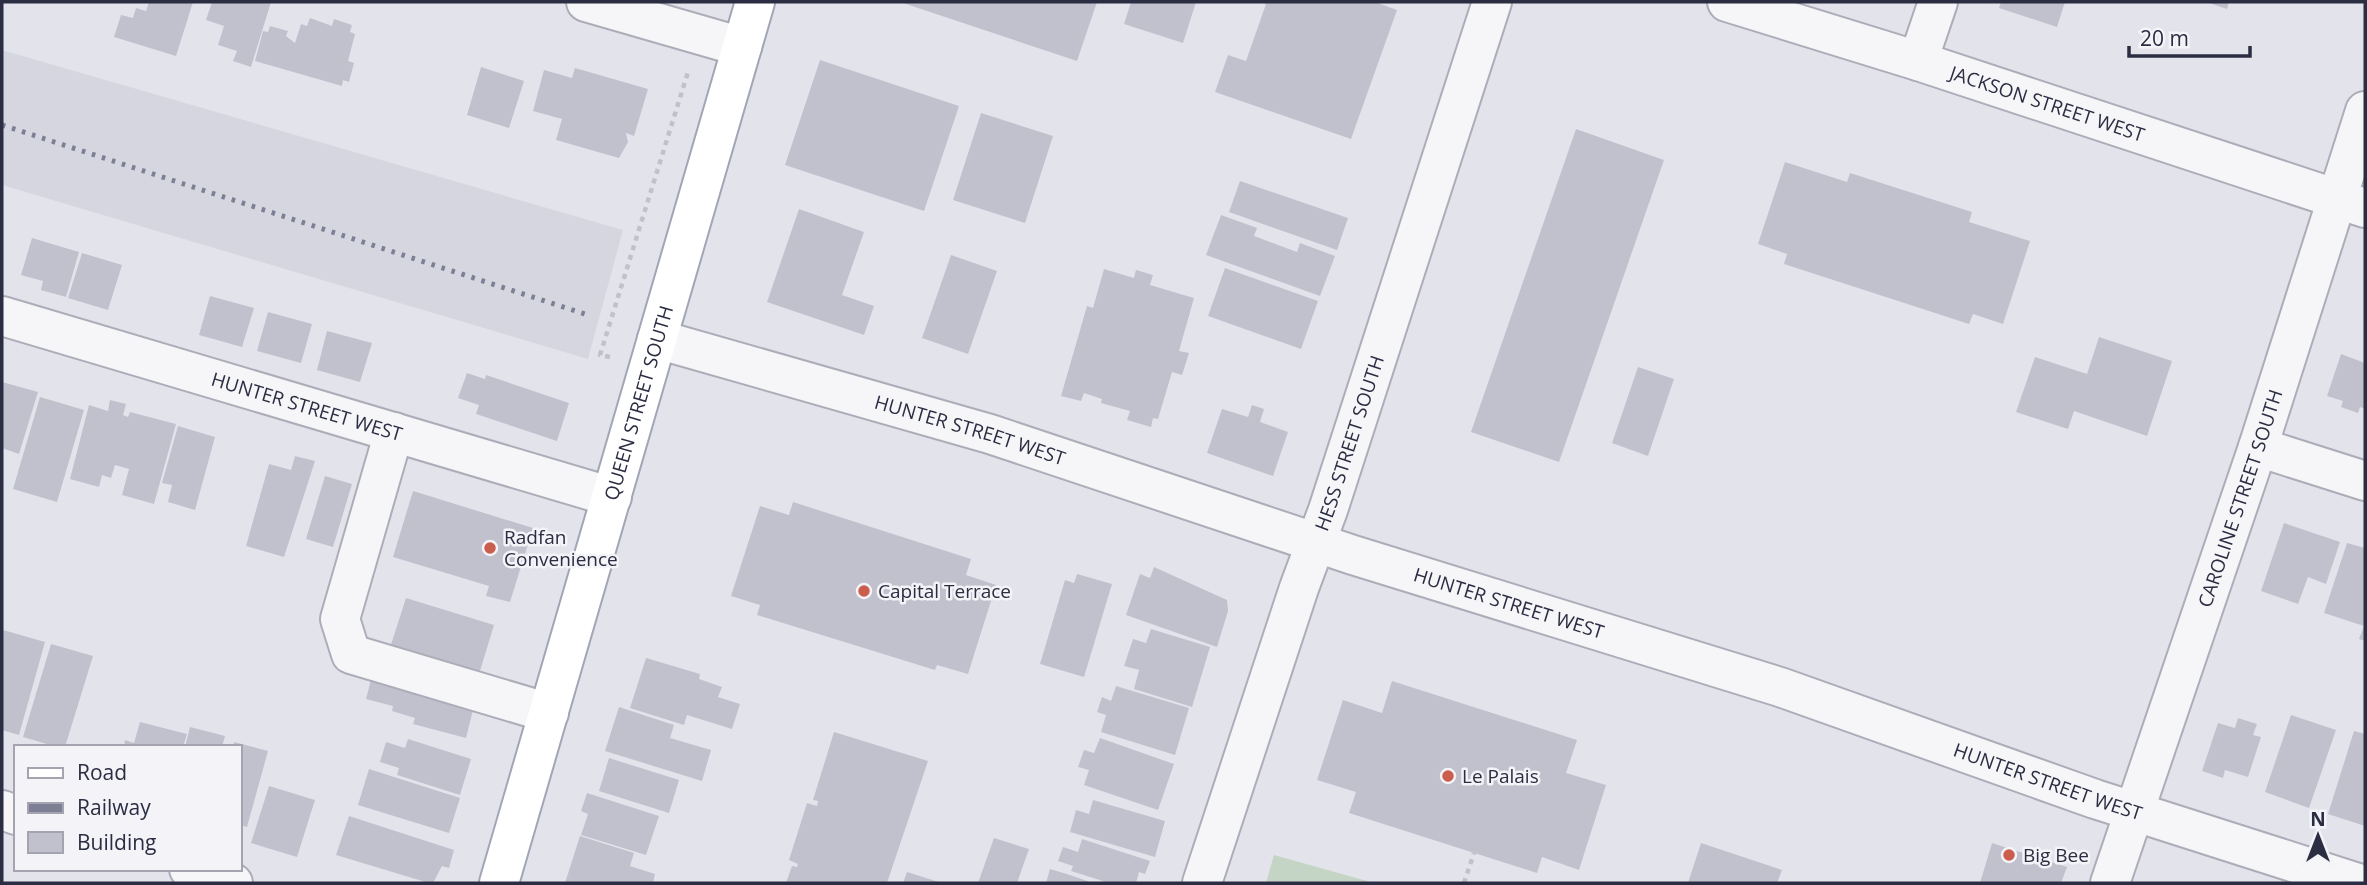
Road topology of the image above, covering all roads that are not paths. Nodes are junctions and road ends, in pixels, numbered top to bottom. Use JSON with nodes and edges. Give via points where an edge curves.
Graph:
{"nodes":[{"id":1,"x":586,"y":2,"type":"edge"},
{"id":2,"x":755,"y":2,"type":"edge"},
{"id":3,"x":1492,"y":2,"type":"edge"},
{"id":4,"x":1727,"y":2,"type":"edge"},
{"id":5,"x":1938,"y":2,"type":"edge"},
{"id":6,"x":741,"y":47,"type":"junction"},
{"id":7,"x":1919,"y":61,"type":"junction"},
{"id":8,"x":2365,"y":111,"type":"edge"},
{"id":9,"x":2351,"y":203,"type":"edge"},
{"id":10,"x":2,"y":316,"type":"edge"},
{"id":11,"x":657,"y":339,"type":"junction"},
{"id":12,"x":394,"y":432,"type":"junction"},
{"id":13,"x":2258,"y":447,"type":"junction"},
{"id":14,"x":2365,"y":481,"type":"edge"},
{"id":15,"x":612,"y":498,"type":"junction"},
{"id":16,"x":1315,"y":543,"type":"junction"},
{"id":17,"x":549,"y":713,"type":"junction"},
{"id":18,"x":2133,"y":811,"type":"junction"},
{"id":19,"x":195,"y":871,"type":"edge"},
{"id":20,"x":233,"y":883,"type":"edge"},
{"id":21,"x":499,"y":883,"type":"edge"},
{"id":22,"x":1202,"y":883,"type":"edge"},
{"id":23,"x":2110,"y":883,"type":"edge"},
{"id":24,"x":2356,"y":883,"type":"edge"}],
"edges":[{"from":1,"to":6,"type":"street"},
{"from":2,"to":6,"type":"main road","name":"QUEEN STREET SOUTH"},
{"from":3,"to":16,"type":"street","name":"HESS STREET SOUTH"},
{"from":4,"to":7,"type":"street","name":"JACKSON STREET WEST"},
{"from":5,"to":7,"type":"street"},
{"from":6,"to":11,"type":"main road","name":"QUEEN STREET SOUTH"},
{"from":7,"to":9,"type":"street","name":"JACKSON STREET WEST"},
{"from":8,"to":9,"type":"street","name":"CAROLINE STREET SOUTH"},
{"from":9,"to":13,"type":"street","name":"CAROLINE STREET SOUTH"},
{"from":10,"to":12,"type":"street","name":"HUNTER STREET WEST"},
{"from":11,"to":15,"type":"main road","name":"QUEEN STREET SOUTH"},
{"from":11,"to":16,"type":"street","name":"HUNTER STREET WEST","via":[[990,433]]},
{"from":12,"to":15,"type":"street","name":"HUNTER STREET WEST"},
{"from":12,"to":17,"type":"street","via":[[340,619],[351,654]]},
{"from":13,"to":14,"type":"street"},
{"from":13,"to":18,"type":"street","name":"CAROLINE STREET SOUTH"},
{"from":15,"to":17,"type":"main road","name":"QUEEN STREET SOUTH"},
{"from":16,"to":18,"type":"street","name":"HUNTER STREET WEST","via":[[1780,687]]},
{"from":16,"to":22,"type":"street","name":"HESS STREET SOUTH"},
{"from":17,"to":21,"type":"main road","name":"QUEEN STREET SOUTH"},
{"from":18,"to":23,"type":"street","name":"CAROLINE STREET SOUTH"},
{"from":18,"to":24,"type":"street","name":"HUNTER STREET WEST"},
{"from":19,"to":20,"type":"street"}]}
